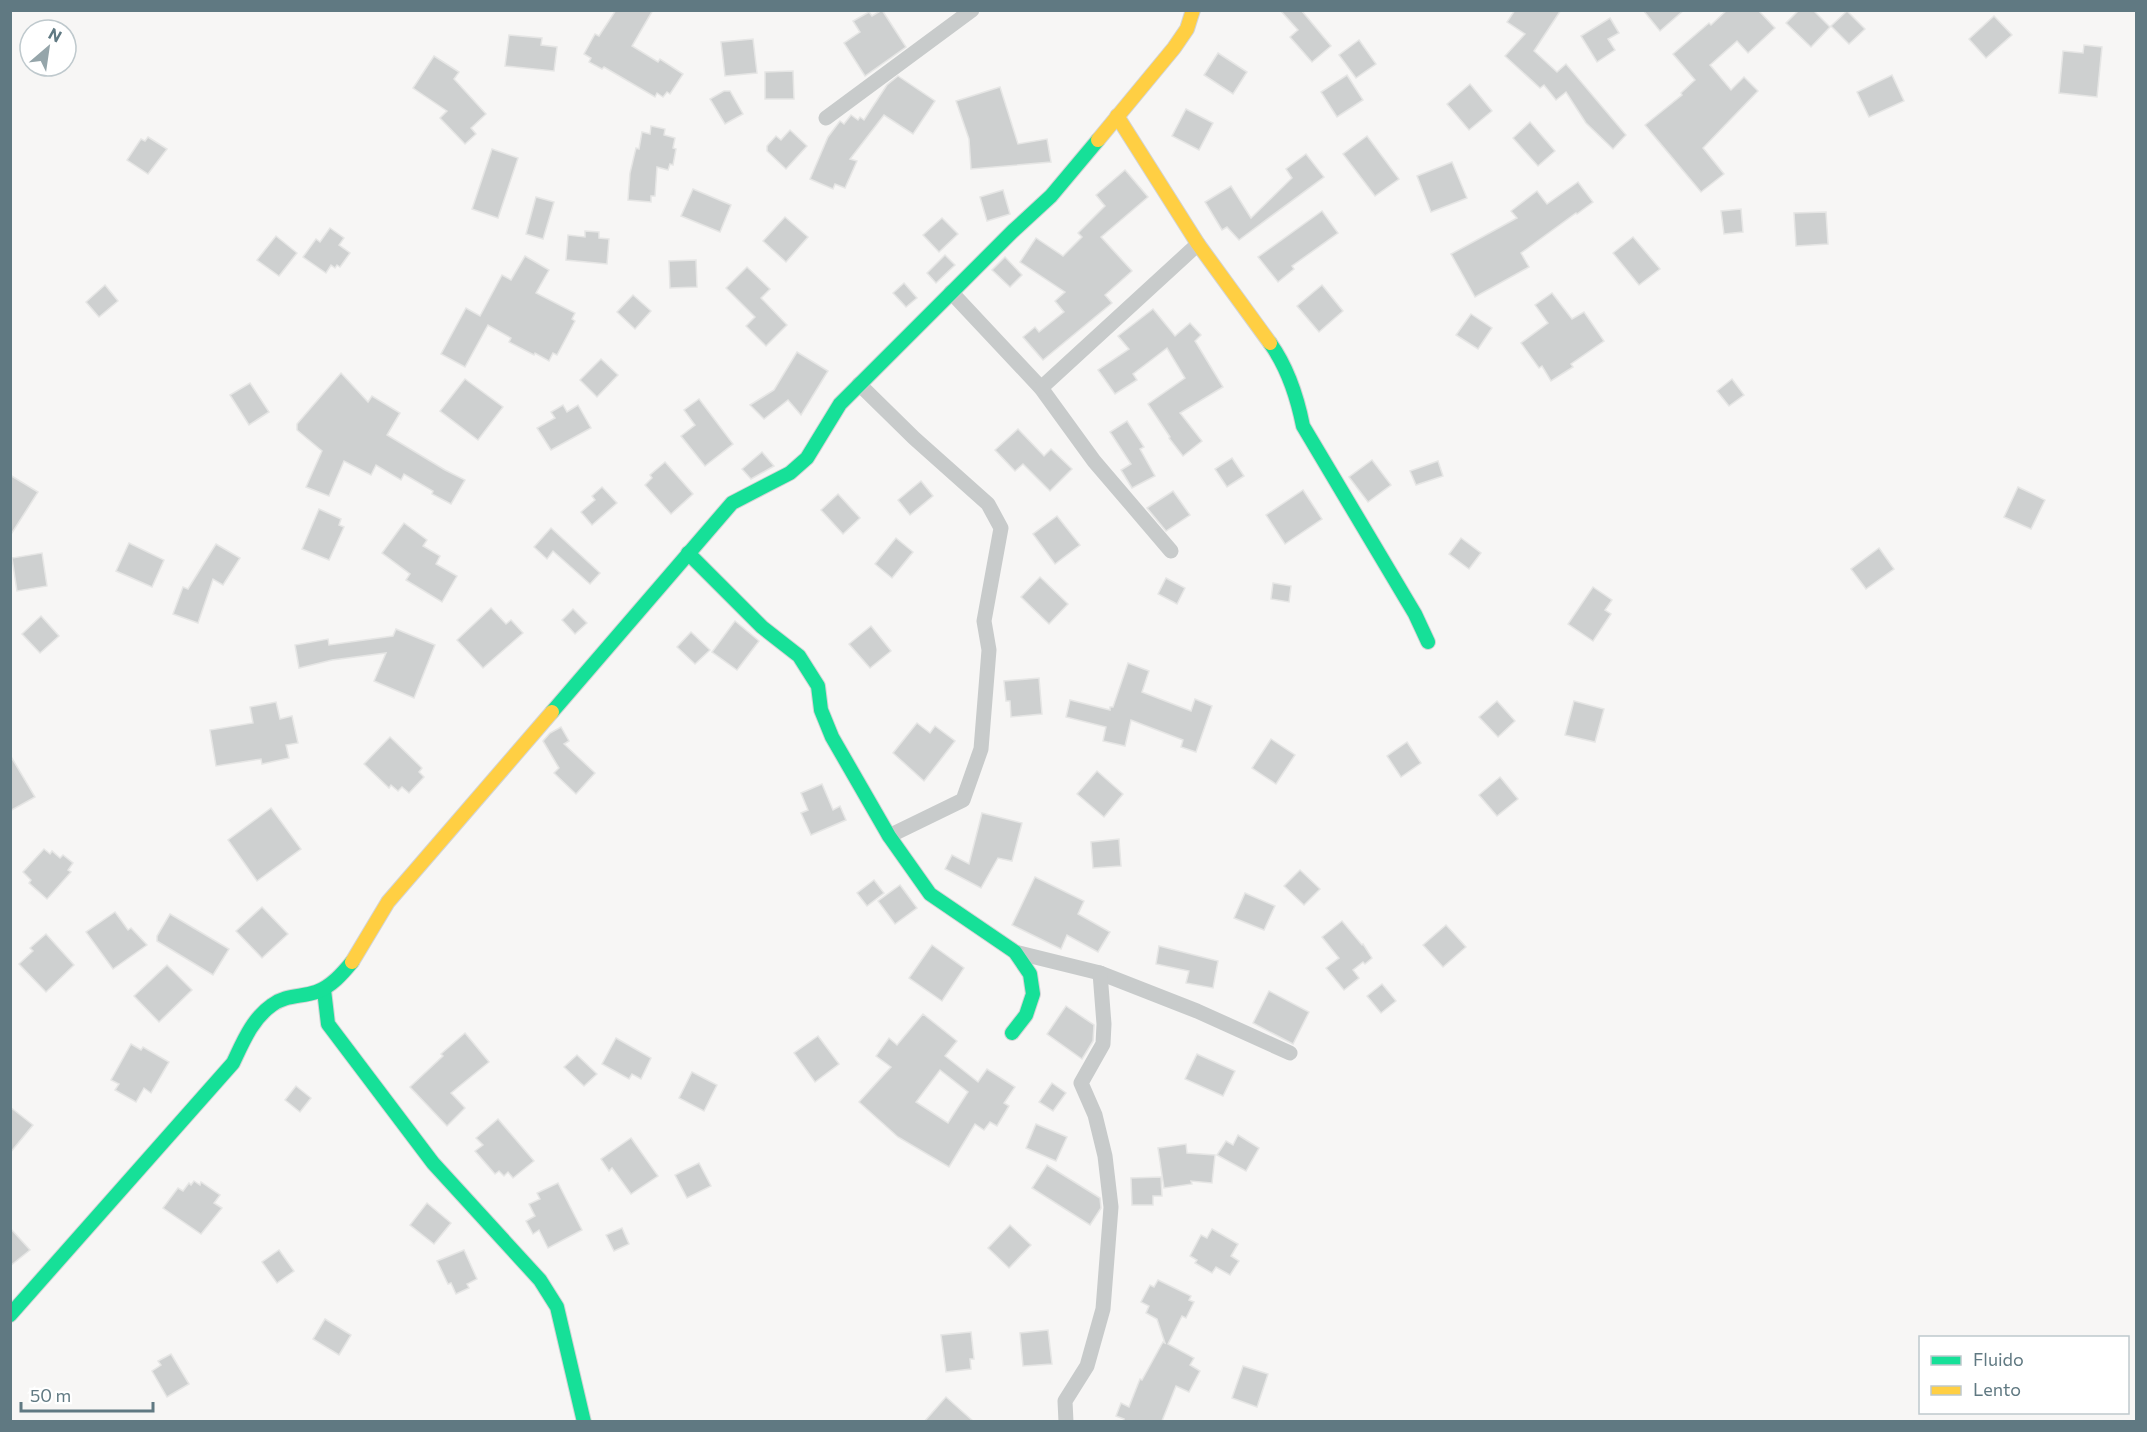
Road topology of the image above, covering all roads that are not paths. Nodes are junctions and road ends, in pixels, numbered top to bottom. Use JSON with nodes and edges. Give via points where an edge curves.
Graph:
{"nodes":[{"id":1,"x":972,"y":10,"type":"edge"},
{"id":2,"x":1193,"y":10,"type":"edge"},
{"id":3,"x":1117,"y":116,"type":"junction"},
{"id":4,"x":826,"y":118,"type":"dead end"},
{"id":5,"x":1198,"y":244,"type":"junction"},
{"id":6,"x":951,"y":292,"type":"junction"},
{"id":7,"x":859,"y":384,"type":"junction"},
{"id":8,"x":1041,"y":388,"type":"junction"},
{"id":9,"x":1171,"y":551,"type":"dead end"},
{"id":10,"x":688,"y":552,"type":"junction"},
{"id":11,"x":1428,"y":642,"type":"dead end"},
{"id":12,"x":889,"y":836,"type":"junction"},
{"id":13,"x":1015,"y":952,"type":"junction"},
{"id":14,"x":1100,"y":972,"type":"junction"},
{"id":15,"x":324,"y":990,"type":"junction"},
{"id":16,"x":1012,"y":1033,"type":"dead end"},
{"id":17,"x":1290,"y":1053,"type":"dead end"},
{"id":18,"x":10,"y":1315,"type":"edge"},
{"id":19,"x":584,"y":1422,"type":"edge"},
{"id":20,"x":1066,"y":1422,"type":"edge"}],
"edges":[{"from":1,"to":4,"type":"street"},
{"from":2,"to":3,"type":"street","via":[[1187,29],[1174,48]]},
{"from":3,"to":5,"type":"street"},
{"from":3,"to":6,"type":"street","via":[[1051,196]]},
{"from":5,"to":8,"type":"street"},
{"from":5,"to":11,"type":"street","via":[[1282,359],[1303,426]]},
{"from":6,"to":7,"type":"street"},
{"from":6,"to":8,"type":"street"},
{"from":7,"to":10,"type":"street","via":[[840,404],[807,458],[790,473],[732,503]]},
{"from":7,"to":12,"type":"street","via":[[988,504],[1002,528],[984,621],[989,650],[981,749],[963,800]]},
{"from":8,"to":9,"type":"street","via":[[1094,461]]},
{"from":10,"to":12,"type":"street","via":[[762,627],[799,656],[818,686],[821,710],[832,737]]},
{"from":10,"to":15,"type":"street","via":[[388,902],[361,950],[342,975]]},
{"from":12,"to":13,"type":"street","via":[[930,894]]},
{"from":13,"to":14,"type":"street"},
{"from":13,"to":16,"type":"street","via":[[1030,974],[1033,994],[1026,1015]]},
{"from":14,"to":17,"type":"street"},
{"from":14,"to":20,"type":"street","via":[[1103,1044],[1080,1083],[1095,1115],[1106,1156],[1111,1207],[1103,1309],[1087,1366],[1065,1401]]},
{"from":15,"to":18,"type":"street","via":[[282,999],[262,1012],[233,1063]]},
{"from":15,"to":19,"type":"street","via":[[328,1024],[433,1163],[540,1280],[557,1307]]}]}
